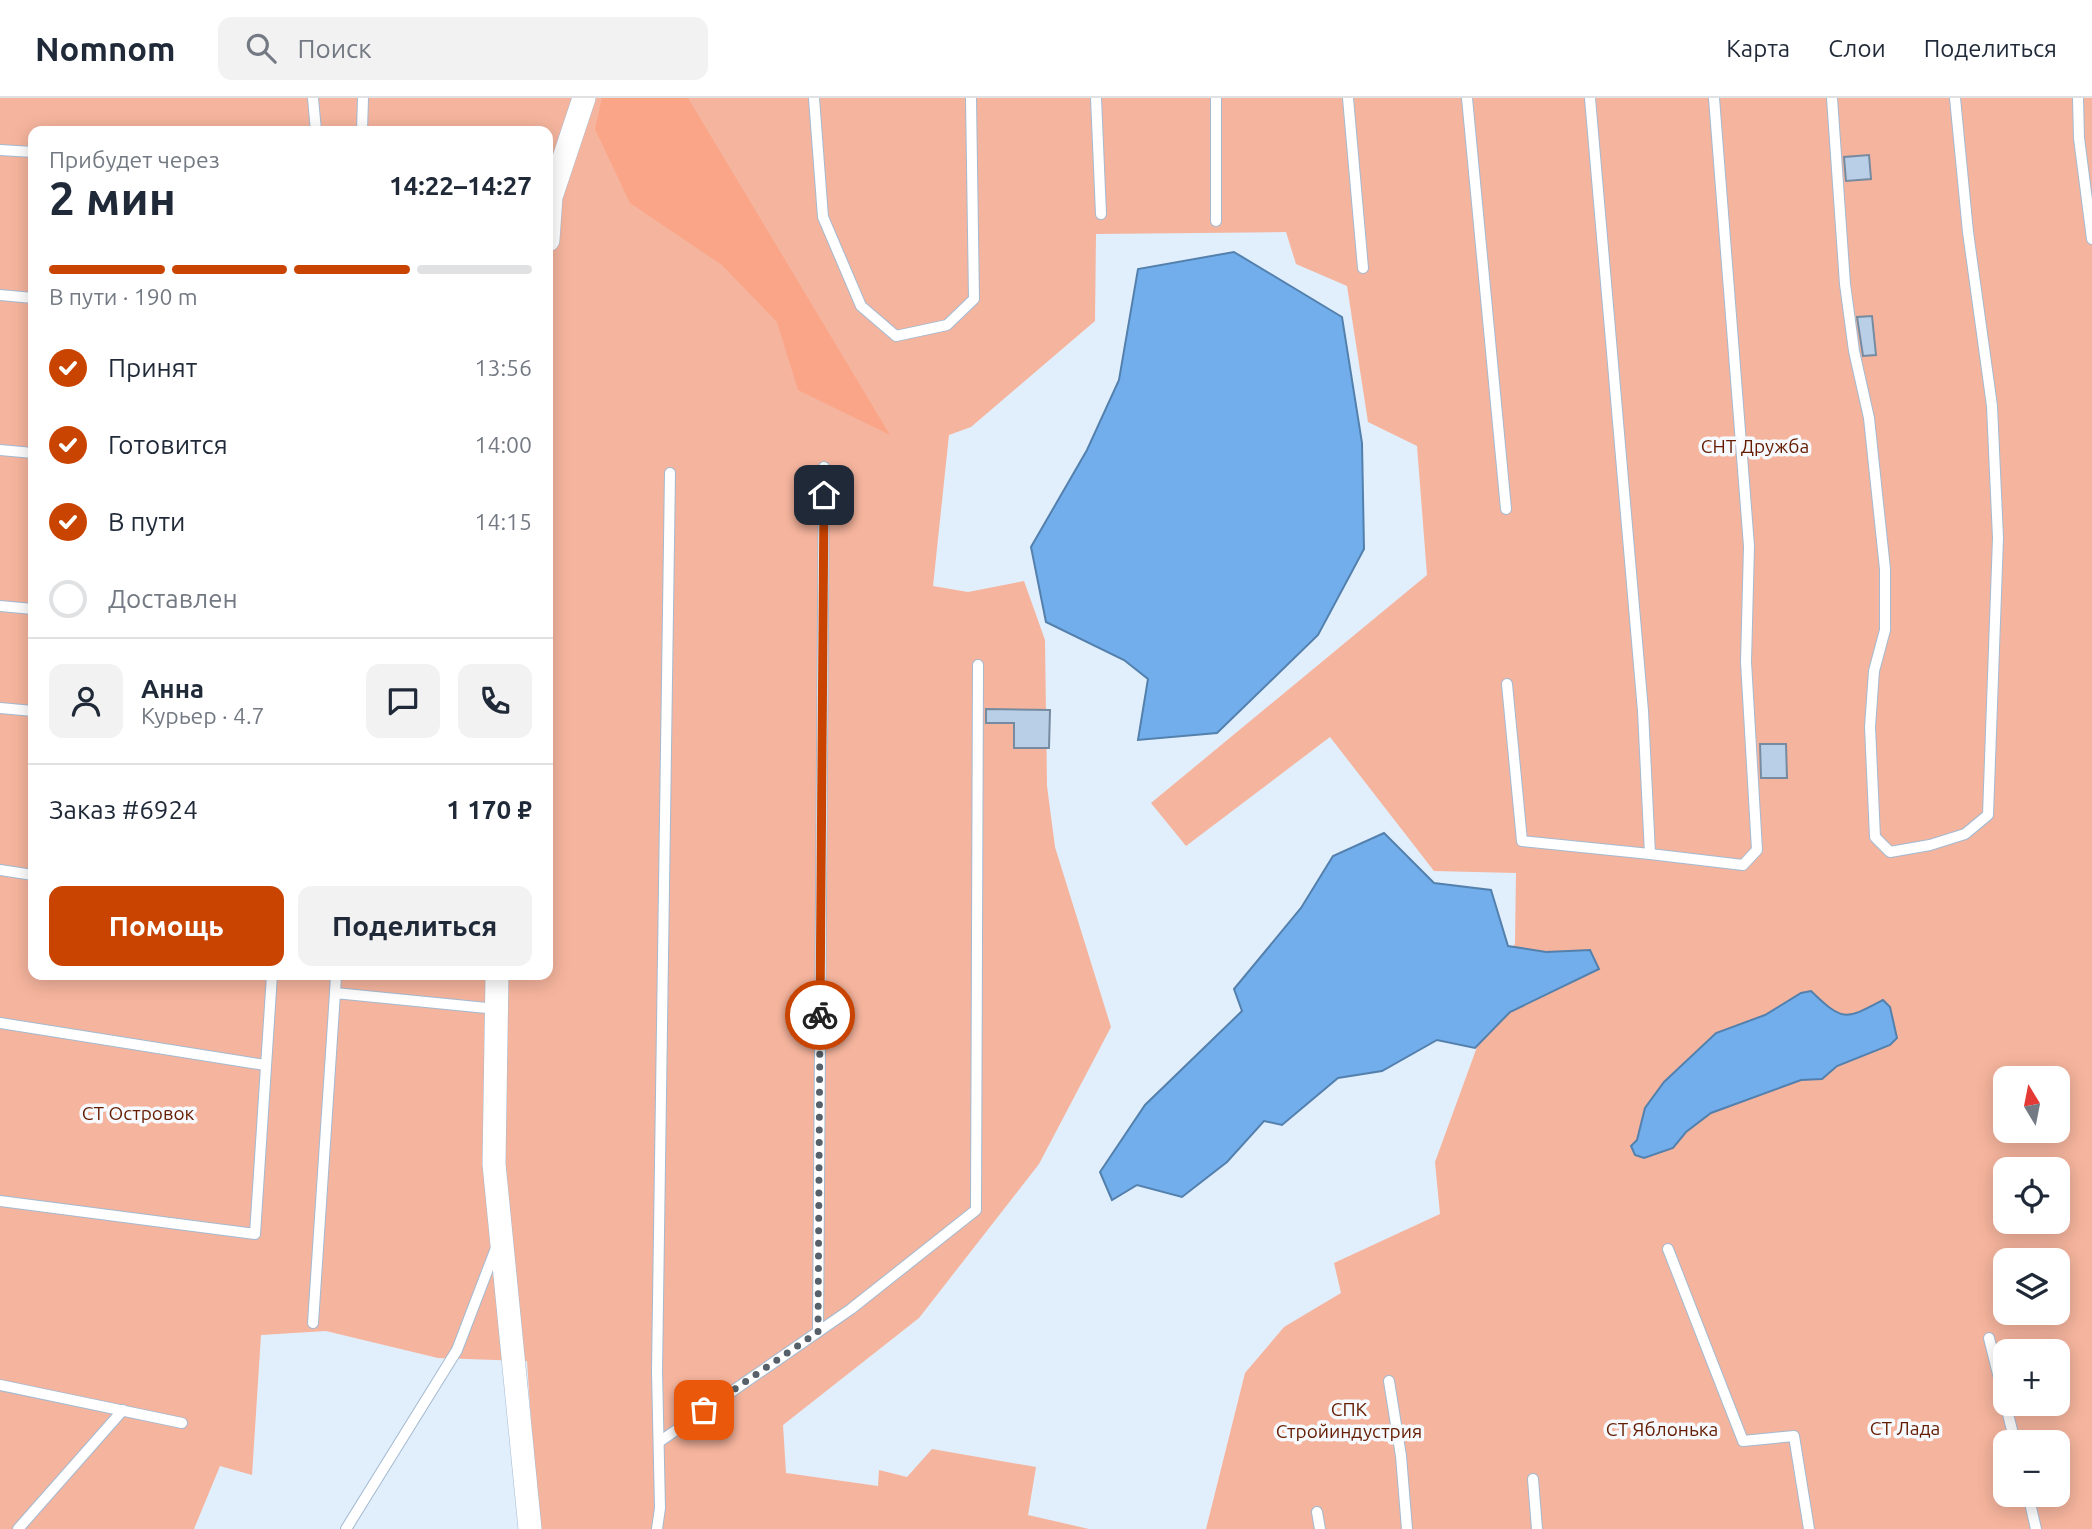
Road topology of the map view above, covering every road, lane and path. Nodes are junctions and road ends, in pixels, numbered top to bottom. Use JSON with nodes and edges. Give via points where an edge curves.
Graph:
{"nodes":[{"id":1,"x":313,"y":98,"type":"edge"},
{"id":2,"x":363,"y":98,"type":"edge"},
{"id":3,"x":584,"y":98,"type":"edge"},
{"id":4,"x":814,"y":98,"type":"edge"},
{"id":5,"x":971,"y":98,"type":"edge"},
{"id":6,"x":1096,"y":98,"type":"edge"},
{"id":7,"x":1216,"y":98,"type":"edge"},
{"id":8,"x":1348,"y":98,"type":"edge"},
{"id":9,"x":1467,"y":98,"type":"edge"},
{"id":10,"x":1590,"y":98,"type":"edge"},
{"id":11,"x":1714,"y":98,"type":"edge"},
{"id":12,"x":1832,"y":98,"type":"edge"},
{"id":13,"x":1955,"y":98,"type":"edge"},
{"id":14,"x":2078,"y":98,"type":"edge"},
{"id":15,"x":316,"y":126,"type":"edge"},
{"id":16,"x":362,"y":126,"type":"edge"},
{"id":17,"x":0,"y":150,"type":"edge"},
{"id":18,"x":28,"y":152,"type":"edge"},
{"id":19,"x":553,"y":191,"type":"edge"},
{"id":20,"x":1101,"y":214,"type":"dead end"},
{"id":21,"x":1216,"y":221,"type":"dead end"},
{"id":22,"x":2092,"y":239,"type":"edge"},
{"id":23,"x":1363,"y":268,"type":"dead end"},
{"id":24,"x":0,"y":295,"type":"edge"},
{"id":25,"x":28,"y":298,"type":"edge"},
{"id":26,"x":0,"y":450,"type":"edge"},
{"id":27,"x":28,"y":453,"type":"edge"},
{"id":28,"x":824,"y":467,"type":"dead end"},
{"id":29,"x":670,"y":473,"type":"dead end"},
{"id":30,"x":1506,"y":509,"type":"dead end"},
{"id":31,"x":0,"y":606,"type":"edge"},
{"id":32,"x":28,"y":609,"type":"edge"},
{"id":33,"x":978,"y":665,"type":"dead end"},
{"id":34,"x":1507,"y":684,"type":"dead end"},
{"id":35,"x":0,"y":708,"type":"edge"},
{"id":36,"x":28,"y":711,"type":"edge"},
{"id":37,"x":1650,"y":854,"type":"junction"},
{"id":38,"x":0,"y":870,"type":"edge"},
{"id":39,"x":28,"y":874,"type":"edge"},
{"id":40,"x":272,"y":980,"type":"edge"},
{"id":41,"x":335,"y":980,"type":"edge"},
{"id":42,"x":497,"y":980,"type":"edge"},
{"id":43,"x":335,"y":993,"type":"junction"},
{"id":44,"x":497,"y":1009,"type":"junction"},
{"id":45,"x":0,"y":1023,"type":"edge"},
{"id":46,"x":265,"y":1065,"type":"junction"},
{"id":47,"x":0,"y":1201,"type":"edge"},
{"id":48,"x":501,"y":1236,"type":"junction"},
{"id":49,"x":1668,"y":1249,"type":"dead end"},
{"id":50,"x":313,"y":1323,"type":"dead end"},
{"id":51,"x":818,"y":1332,"type":"junction"},
{"id":52,"x":1989,"y":1338,"type":"dead end"},
{"id":53,"x":1389,"y":1381,"type":"dead end"},
{"id":54,"x":0,"y":1385,"type":"edge"},
{"id":55,"x":123,"y":1410,"type":"junction"},
{"id":56,"x":182,"y":1423,"type":"dead end"},
{"id":57,"x":2012,"y":1430,"type":"edge"},
{"id":58,"x":659,"y":1442,"type":"junction"},
{"id":59,"x":1533,"y":1479,"type":"dead end"},
{"id":60,"x":2031,"y":1507,"type":"edge"},
{"id":61,"x":1317,"y":1512,"type":"dead end"},
{"id":62,"x":18,"y":1529,"type":"edge"},
{"id":63,"x":346,"y":1529,"type":"edge"},
{"id":64,"x":530,"y":1529,"type":"edge"},
{"id":65,"x":657,"y":1529,"type":"edge"},
{"id":66,"x":1320,"y":1529,"type":"edge"},
{"id":67,"x":1407,"y":1529,"type":"edge"},
{"id":68,"x":1537,"y":1529,"type":"edge"},
{"id":69,"x":1809,"y":1529,"type":"edge"},
{"id":70,"x":2036,"y":1529,"type":"edge"}],
"edges":[{"from":1,"to":15,"type":"lane"},
{"from":2,"to":16,"type":"lane"},
{"from":3,"to":19,"type":"street"},
{"from":4,"to":5,"type":"lane","via":[[824,217],[861,306],[896,335],[947,325],[974,299]]},
{"from":6,"to":20,"type":"lane"},
{"from":7,"to":21,"type":"lane"},
{"from":8,"to":23,"type":"lane"},
{"from":9,"to":30,"type":"lane"},
{"from":10,"to":37,"type":"lane","via":[[1643,711]]},
{"from":11,"to":37,"type":"lane","via":[[1749,546],[1746,662],[1757,850],[1743,865]]},
{"from":12,"to":13,"type":"lane","via":[[1845,284],[1869,418],[1885,569],[1885,630],[1874,671],[1870,727],[1875,837],[1890,852],[1965,834],[1988,815],[1998,538],[1993,419]]},
{"from":14,"to":22,"type":"lane"},
{"from":17,"to":18,"type":"lane"},
{"from":24,"to":25,"type":"lane"},
{"from":26,"to":27,"type":"lane"},
{"from":28,"to":51,"type":"lane"},
{"from":29,"to":58,"type":"lane"},
{"from":31,"to":32,"type":"lane"},
{"from":33,"to":51,"type":"lane","via":[[976,1210]]},
{"from":34,"to":37,"type":"lane","via":[[1522,841]]},
{"from":35,"to":36,"type":"lane"},
{"from":38,"to":39,"type":"lane"},
{"from":40,"to":46,"type":"lane"},
{"from":41,"to":43,"type":"lane"},
{"from":42,"to":44,"type":"street"},
{"from":43,"to":44,"type":"lane"},
{"from":43,"to":50,"type":"lane"},
{"from":44,"to":48,"type":"street","via":[[494,1164]]},
{"from":45,"to":46,"type":"lane"},
{"from":46,"to":47,"type":"lane","via":[[255,1234]]},
{"from":48,"to":63,"type":"lane","via":[[457,1350]]},
{"from":48,"to":64,"type":"street"},
{"from":49,"to":69,"type":"lane","via":[[1743,1441],[1794,1436]]},
{"from":51,"to":58,"type":"lane"},
{"from":52,"to":57,"type":"lane"},
{"from":53,"to":67,"type":"lane"},
{"from":54,"to":55,"type":"lane"},
{"from":55,"to":56,"type":"lane"},
{"from":55,"to":62,"type":"lane"},
{"from":58,"to":65,"type":"lane"},
{"from":59,"to":68,"type":"lane"},
{"from":60,"to":70,"type":"lane"},
{"from":61,"to":66,"type":"lane"}]}
